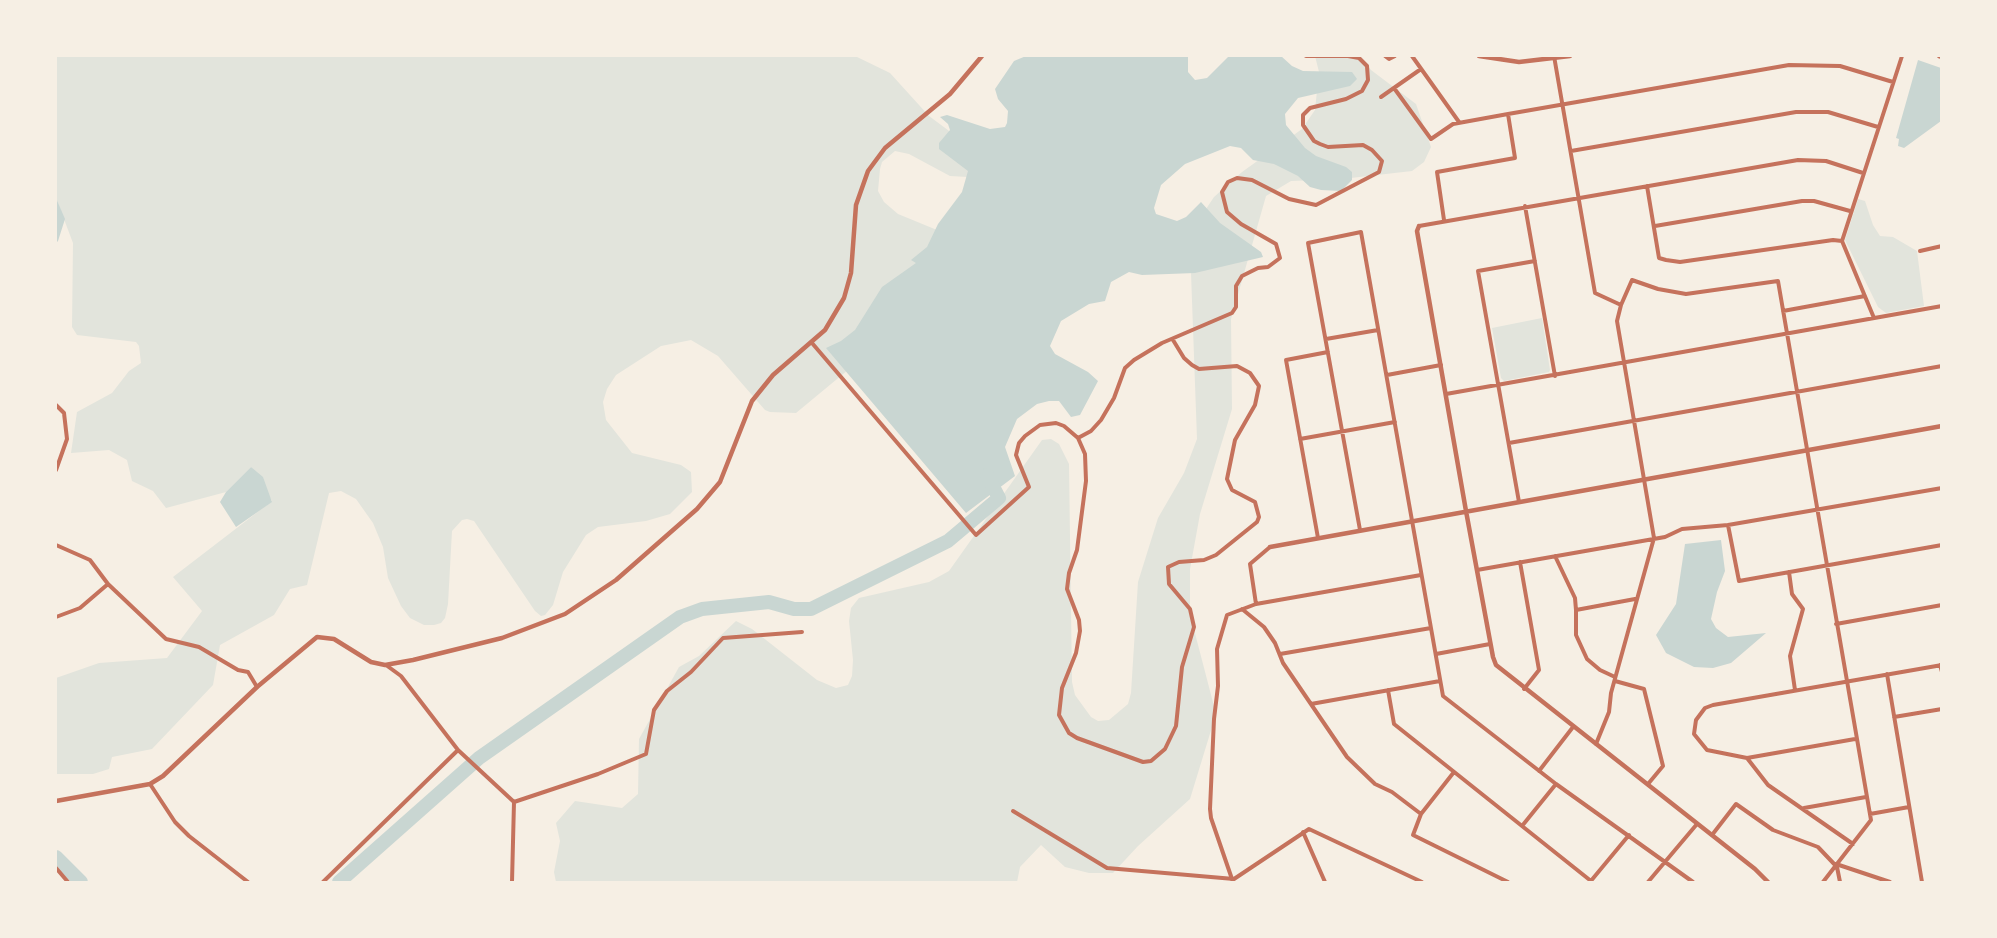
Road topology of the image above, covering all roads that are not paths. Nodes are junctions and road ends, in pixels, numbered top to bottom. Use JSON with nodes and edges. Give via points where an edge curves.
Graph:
{"nodes":[{"id":1,"x":982,"y":56,"type":"edge"},
{"id":2,"x":1306,"y":56,"type":"edge"},
{"id":3,"x":1386,"y":56,"type":"edge"},
{"id":4,"x":1395,"y":56,"type":"edge"},
{"id":5,"x":1412,"y":56,"type":"edge"},
{"id":6,"x":1479,"y":56,"type":"edge"},
{"id":7,"x":1570,"y":56,"type":"edge"},
{"id":8,"x":1902,"y":56,"type":"edge"},
{"id":9,"x":1554,"y":57,"type":"edge"},
{"id":10,"x":1421,"y":69,"type":"junction"},
{"id":11,"x":1893,"y":82,"type":"junction"},
{"id":12,"x":1394,"y":88,"type":"junction"},
{"id":13,"x":1381,"y":97,"type":"dead end"},
{"id":14,"x":1562,"y":104,"type":"junction"},
{"id":15,"x":1508,"y":114,"type":"junction"},
{"id":16,"x":1459,"y":123,"type":"junction"},
{"id":17,"x":1878,"y":127,"type":"junction"},
{"id":18,"x":1571,"y":151,"type":"junction"},
{"id":19,"x":1863,"y":173,"type":"junction"},
{"id":20,"x":1647,"y":186,"type":"junction"},
{"id":21,"x":1578,"y":197,"type":"junction"},
{"id":22,"x":1525,"y":206,"type":"junction"},
{"id":23,"x":1850,"y":211,"type":"junction"},
{"id":24,"x":1444,"y":220,"type":"junction"},
{"id":25,"x":1419,"y":226,"type":"joint"},
{"id":26,"x":1655,"y":226,"type":"junction"},
{"id":27,"x":1842,"y":241,"type":"junction"},
{"id":28,"x":1941,"y":246,"type":"edge"},
{"id":29,"x":1920,"y":251,"type":"dead end"},
{"id":30,"x":1535,"y":261,"type":"junction"},
{"id":31,"x":1865,"y":296,"type":"junction"},
{"id":32,"x":1621,"y":305,"type":"junction"},
{"id":33,"x":1941,"y":306,"type":"edge"},
{"id":34,"x":1783,"y":311,"type":"junction"},
{"id":35,"x":1874,"y":318,"type":"junction"},
{"id":36,"x":1378,"y":330,"type":"junction"},
{"id":37,"x":1787,"y":334,"type":"junction"},
{"id":38,"x":1326,"y":339,"type":"junction"},
{"id":39,"x":1173,"y":340,"type":"junction"},
{"id":40,"x":812,"y":343,"type":"junction"},
{"id":41,"x":1328,"y":352,"type":"junction"},
{"id":42,"x":1624,"y":363,"type":"junction"},
{"id":43,"x":1442,"y":365,"type":"junction"},
{"id":44,"x":1941,"y":366,"type":"edge"},
{"id":45,"x":1387,"y":375,"type":"junction"},
{"id":46,"x":1555,"y":376,"type":"junction"},
{"id":47,"x":1498,"y":385,"type":"junction"},
{"id":48,"x":1797,"y":392,"type":"junction"},
{"id":49,"x":1446,"y":394,"type":"junction"},
{"id":50,"x":56,"y":405,"type":"edge"},
{"id":51,"x":1633,"y":420,"type":"junction"},
{"id":52,"x":1395,"y":422,"type":"junction"},
{"id":53,"x":1941,"y":426,"type":"edge"},
{"id":54,"x":1342,"y":432,"type":"junction"},
{"id":55,"x":1078,"y":438,"type":"junction"},
{"id":56,"x":1300,"y":439,"type":"junction"},
{"id":57,"x":1509,"y":443,"type":"junction"},
{"id":58,"x":1807,"y":450,"type":"junction"},
{"id":59,"x":56,"y":470,"type":"edge"},
{"id":60,"x":1644,"y":479,"type":"junction"},
{"id":61,"x":1941,"y":488,"type":"edge"},
{"id":62,"x":1519,"y":502,"type":"junction"},
{"id":63,"x":1817,"y":509,"type":"junction"},
{"id":64,"x":1466,"y":511,"type":"junction"},
{"id":65,"x":1412,"y":520,"type":"junction"},
{"id":66,"x":1728,"y":525,"type":"junction"},
{"id":67,"x":1360,"y":530,"type":"junction"},
{"id":68,"x":1318,"y":538,"type":"junction"},
{"id":69,"x":1654,"y":538,"type":"junction"},
{"id":70,"x":56,"y":545,"type":"edge"},
{"id":71,"x":1941,"y":545,"type":"edge"},
{"id":72,"x":1270,"y":547,"type":"joint"},
{"id":73,"x":1555,"y":556,"type":"junction"},
{"id":74,"x":1520,"y":562,"type":"junction"},
{"id":75,"x":1827,"y":565,"type":"junction"},
{"id":76,"x":1477,"y":570,"type":"junction"},
{"id":77,"x":1789,"y":572,"type":"junction"},
{"id":78,"x":1421,"y":575,"type":"junction"},
{"id":79,"x":108,"y":584,"type":"junction"},
{"id":80,"x":1635,"y":599,"type":"junction"},
{"id":81,"x":1256,"y":604,"type":"junction"},
{"id":82,"x":1941,"y":605,"type":"edge"},
{"id":83,"x":1242,"y":609,"type":"junction"},
{"id":84,"x":1576,"y":610,"type":"junction"},
{"id":85,"x":56,"y":617,"type":"edge"},
{"id":86,"x":1836,"y":624,"type":"junction"},
{"id":87,"x":1431,"y":628,"type":"junction"},
{"id":88,"x":802,"y":632,"type":"dead end"},
{"id":89,"x":1490,"y":644,"type":"junction"},
{"id":90,"x":1280,"y":654,"type":"junction"},
{"id":91,"x":1436,"y":654,"type":"junction"},
{"id":92,"x":385,"y":665,"type":"junction"},
{"id":93,"x":1941,"y":665,"type":"edge"},
{"id":94,"x":1941,"y":672,"type":"edge"},
{"id":95,"x":1887,"y":674,"type":"junction"},
{"id":96,"x":1615,"y":679,"type":"junction"},
{"id":97,"x":1440,"y":681,"type":"junction"},
{"id":98,"x":1846,"y":681,"type":"junction"},
{"id":99,"x":257,"y":687,"type":"junction"},
{"id":100,"x":1524,"y":689,"type":"junction"},
{"id":101,"x":1388,"y":690,"type":"junction"},
{"id":102,"x":1795,"y":690,"type":"junction"},
{"id":103,"x":1311,"y":704,"type":"junction"},
{"id":104,"x":1941,"y":709,"type":"edge"},
{"id":105,"x":1894,"y":717,"type":"junction"},
{"id":106,"x":1573,"y":727,"type":"junction"},
{"id":107,"x":1856,"y":739,"type":"junction"},
{"id":108,"x":1596,"y":744,"type":"junction"},
{"id":109,"x":458,"y":750,"type":"junction"},
{"id":110,"x":1747,"y":758,"type":"junction"},
{"id":111,"x":1539,"y":771,"type":"junction"},
{"id":112,"x":1454,"y":772,"type":"junction"},
{"id":113,"x":150,"y":784,"type":"junction"},
{"id":114,"x":1556,"y":784,"type":"junction"},
{"id":115,"x":1648,"y":784,"type":"junction"},
{"id":116,"x":1866,"y":797,"type":"junction"},
{"id":117,"x":56,"y":801,"type":"edge"},
{"id":118,"x":514,"y":802,"type":"junction"},
{"id":119,"x":1909,"y":807,"type":"junction"},
{"id":120,"x":1803,"y":808,"type":"junction"},
{"id":121,"x":1013,"y":811,"type":"dead end"},
{"id":122,"x":1421,"y":814,"type":"junction"},
{"id":123,"x":1870,"y":814,"type":"junction"},
{"id":124,"x":1697,"y":824,"type":"junction"},
{"id":125,"x":1522,"y":826,"type":"junction"},
{"id":126,"x":1303,"y":832,"type":"junction"},
{"id":127,"x":1629,"y":835,"type":"junction"},
{"id":128,"x":1712,"y":835,"type":"junction"},
{"id":129,"x":1853,"y":844,"type":"junction"},
{"id":130,"x":1666,"y":861,"type":"junction"},
{"id":131,"x":1838,"y":866,"type":"junction"},
{"id":132,"x":56,"y":868,"type":"edge"},
{"id":133,"x":1233,"y":881,"type":"edge"},
{"id":134,"x":68,"y":882,"type":"edge"},
{"id":135,"x":248,"y":882,"type":"edge"},
{"id":136,"x":323,"y":882,"type":"edge"},
{"id":137,"x":512,"y":882,"type":"edge"},
{"id":138,"x":1325,"y":882,"type":"edge"},
{"id":139,"x":1422,"y":882,"type":"edge"},
{"id":140,"x":1508,"y":882,"type":"edge"},
{"id":141,"x":1590,"y":882,"type":"edge"},
{"id":142,"x":1648,"y":882,"type":"edge"},
{"id":143,"x":1693,"y":882,"type":"edge"},
{"id":144,"x":1768,"y":882,"type":"edge"},
{"id":145,"x":1823,"y":882,"type":"edge"},
{"id":146,"x":1840,"y":882,"type":"edge"},
{"id":147,"x":1890,"y":882,"type":"edge"},
{"id":148,"x":1922,"y":882,"type":"edge"}],
"edges":[{"from":1,"to":40,"type":"street","via":[[950,93],[885,148],[868,171],[856,205],[848,284],[833,318]]},
{"from":2,"to":39,"type":"street","via":[[1348,56],[1359,58],[1367,66],[1368,80],[1362,91],[1310,108],[1303,115],[1303,125],[1314,141],[1328,147],[1367,147],[1380,156],[1382,167],[1371,178],[1316,205],[1289,199],[1252,180],[1237,178],[1228,182],[1222,192],[1227,212],[1276,244],[1280,258],[1242,276],[1236,286],[1236,307],[1232,313]]},
{"from":3,"to":4,"type":"street"},
{"from":5,"to":10,"type":"street"},
{"from":6,"to":9,"type":"street","via":[[1519,63]]},
{"from":7,"to":9,"type":"street"},
{"from":8,"to":11,"type":"street"},
{"from":9,"to":14,"type":"street"},
{"from":10,"to":12,"type":"street"},
{"from":10,"to":16,"type":"street"},
{"from":11,"to":14,"type":"street","via":[[1840,66],[1789,65]]},
{"from":11,"to":17,"type":"street"},
{"from":12,"to":13,"type":"street"},
{"from":12,"to":16,"type":"street","via":[[1431,139]]},
{"from":14,"to":15,"type":"street"},
{"from":14,"to":18,"type":"street"},
{"from":15,"to":16,"type":"street"},
{"from":15,"to":24,"type":"street","via":[[1515,158],[1437,172]]},
{"from":17,"to":18,"type":"street","via":[[1835,114],[1796,112]]},
{"from":17,"to":19,"type":"street"},
{"from":18,"to":21,"type":"street"},
{"from":19,"to":20,"type":"street","via":[[1826,161],[1798,160]]},
{"from":19,"to":23,"type":"street"},
{"from":20,"to":21,"type":"street"},
{"from":20,"to":26,"type":"street"},
{"from":21,"to":22,"type":"street"},
{"from":21,"to":32,"type":"street","via":[[1595,293]]},
{"from":22,"to":24,"type":"street"},
{"from":22,"to":30,"type":"street"},
{"from":23,"to":26,"type":"street","via":[[1802,201]]},
{"from":23,"to":27,"type":"street"},
{"from":24,"to":25,"type":"street"},
{"from":25,"to":43,"type":"street"},
{"from":26,"to":27,"type":"street","via":[[1659,258],[1680,262]]},
{"from":27,"to":31,"type":"street"},
{"from":28,"to":29,"type":"street"},
{"from":30,"to":46,"type":"street"},
{"from":30,"to":47,"type":"street","via":[[1478,271]]},
{"from":31,"to":34,"type":"street"},
{"from":31,"to":35,"type":"street"},
{"from":32,"to":34,"type":"street","via":[[1632,280],[1686,294],[1778,281]]},
{"from":32,"to":42,"type":"street","via":[[1617,321]]},
{"from":33,"to":35,"type":"street"},
{"from":34,"to":37,"type":"street"},
{"from":35,"to":37,"type":"street"},
{"from":36,"to":38,"type":"street"},
{"from":36,"to":38,"type":"street","via":[[1361,232],[1308,243]]},
{"from":36,"to":45,"type":"street"},
{"from":37,"to":42,"type":"street"},
{"from":37,"to":48,"type":"street"},
{"from":38,"to":41,"type":"street"},
{"from":39,"to":55,"type":"street","via":[[1155,347],[1125,368],[1101,420]]},
{"from":39,"to":55,"type":"street","via":[[1184,358],[1199,369],[1237,366],[1250,373],[1259,386],[1255,405],[1235,440],[1227,479],[1232,490],[1255,501],[1259,517],[1216,555],[1179,561],[1168,567],[1169,584],[1190,609],[1194,627],[1182,667],[1176,726],[1165,748],[1151,762],[1085,743],[1069,733],[1059,715],[1062,688],[1080,631],[1067,590],[1079,542],[1086,481],[1085,454]]},
{"from":40,"to":55,"type":"street","via":[[976,535],[1029,488],[1016,455],[1025,436],[1040,425],[1056,423]]},
{"from":40,"to":92,"type":"street","via":[[773,375],[752,401],[728,465],[709,498],[616,580],[565,614],[502,638]]},
{"from":41,"to":54,"type":"street"},
{"from":41,"to":56,"type":"street","via":[[1286,360]]},
{"from":42,"to":46,"type":"street"},
{"from":42,"to":51,"type":"street"},
{"from":43,"to":45,"type":"street"},
{"from":43,"to":49,"type":"street"},
{"from":44,"to":48,"type":"street"},
{"from":45,"to":52,"type":"street"},
{"from":46,"to":47,"type":"street"},
{"from":47,"to":49,"type":"street"},
{"from":47,"to":57,"type":"street"},
{"from":48,"to":51,"type":"street"},
{"from":48,"to":58,"type":"street"},
{"from":49,"to":64,"type":"street"},
{"from":50,"to":59,"type":"street","via":[[64,413],[67,440]]},
{"from":51,"to":57,"type":"street"},
{"from":51,"to":60,"type":"street"},
{"from":52,"to":54,"type":"street"},
{"from":52,"to":65,"type":"street"},
{"from":53,"to":58,"type":"street"},
{"from":54,"to":56,"type":"street"},
{"from":54,"to":67,"type":"street"},
{"from":56,"to":68,"type":"street"},
{"from":57,"to":62,"type":"street"},
{"from":58,"to":60,"type":"street"},
{"from":58,"to":63,"type":"street"},
{"from":60,"to":62,"type":"street"},
{"from":60,"to":69,"type":"street"},
{"from":61,"to":63,"type":"street"},
{"from":62,"to":64,"type":"street"},
{"from":63,"to":66,"type":"street"},
{"from":63,"to":75,"type":"street"},
{"from":64,"to":65,"type":"street"},
{"from":64,"to":76,"type":"street"},
{"from":65,"to":67,"type":"street"},
{"from":65,"to":78,"type":"street"},
{"from":66,"to":69,"type":"street","via":[[1682,529]]},
{"from":66,"to":77,"type":"street","via":[[1739,581]]},
{"from":67,"to":68,"type":"street"},
{"from":68,"to":72,"type":"street"},
{"from":69,"to":73,"type":"street"},
{"from":69,"to":80,"type":"street"},
{"from":70,"to":79,"type":"street","via":[[90,560]]},
{"from":71,"to":75,"type":"street"},
{"from":72,"to":81,"type":"street","via":[[1250,564]]},
{"from":73,"to":74,"type":"street"},
{"from":73,"to":84,"type":"street","via":[[1575,598]]},
{"from":74,"to":76,"type":"street"},
{"from":74,"to":100,"type":"street","via":[[1539,670]]},
{"from":75,"to":77,"type":"street"},
{"from":75,"to":86,"type":"street"},
{"from":76,"to":89,"type":"street"},
{"from":77,"to":102,"type":"street","via":[[1792,594],[1803,609],[1790,656]]},
{"from":78,"to":81,"type":"street"},
{"from":78,"to":87,"type":"street"},
{"from":79,"to":85,"type":"street","via":[[80,608]]},
{"from":79,"to":99,"type":"street","via":[[166,639],[199,647],[248,672]]},
{"from":80,"to":84,"type":"street"},
{"from":80,"to":96,"type":"street"},
{"from":81,"to":83,"type":"street"},
{"from":82,"to":86,"type":"street"},
{"from":83,"to":90,"type":"street","via":[[1264,627]]},
{"from":83,"to":133,"type":"street","via":[[1227,615],[1218,641],[1210,809]]},
{"from":84,"to":96,"type":"street","via":[[1576,635],[1587,659]]},
{"from":86,"to":98,"type":"street"},
{"from":87,"to":90,"type":"street"},
{"from":87,"to":91,"type":"street"},
{"from":88,"to":118,"type":"street","via":[[723,638],[667,691],[654,710],[646,754]]},
{"from":89,"to":91,"type":"street"},
{"from":89,"to":100,"type":"street","via":[[1497,665]]},
{"from":90,"to":103,"type":"street"},
{"from":91,"to":97,"type":"street"},
{"from":92,"to":99,"type":"street","via":[[362,658],[334,639],[317,637]]},
{"from":92,"to":109,"type":"street","via":[[401,676]]},
{"from":93,"to":94,"type":"street"},
{"from":93,"to":95,"type":"street"},
{"from":95,"to":98,"type":"street"},
{"from":95,"to":105,"type":"street"},
{"from":96,"to":108,"type":"street","via":[[1609,712]]},
{"from":96,"to":115,"type":"street","via":[[1644,689],[1663,766]]},
{"from":97,"to":101,"type":"street"},
{"from":97,"to":111,"type":"street","via":[[1443,696]]},
{"from":98,"to":102,"type":"street"},
{"from":98,"to":107,"type":"street"},
{"from":99,"to":113,"type":"street"},
{"from":100,"to":106,"type":"street"},
{"from":101,"to":103,"type":"street"},
{"from":101,"to":112,"type":"street","via":[[1394,724]]},
{"from":102,"to":110,"type":"street","via":[[1713,705],[1699,714],[1694,734],[1707,750]]},
{"from":103,"to":122,"type":"street","via":[[1347,757],[1375,784]]},
{"from":104,"to":105,"type":"street"},
{"from":105,"to":119,"type":"street"},
{"from":106,"to":108,"type":"street"},
{"from":106,"to":111,"type":"street"},
{"from":107,"to":110,"type":"street"},
{"from":107,"to":116,"type":"street"},
{"from":108,"to":115,"type":"street"},
{"from":109,"to":118,"type":"street"},
{"from":109,"to":136,"type":"street"},
{"from":110,"to":120,"type":"street","via":[[1768,785]]},
{"from":111,"to":114,"type":"street"},
{"from":112,"to":122,"type":"street"},
{"from":112,"to":125,"type":"street"},
{"from":113,"to":117,"type":"street"},
{"from":113,"to":135,"type":"street","via":[[175,822]]},
{"from":114,"to":125,"type":"street"},
{"from":114,"to":127,"type":"street"},
{"from":115,"to":124,"type":"street"},
{"from":116,"to":120,"type":"street"},
{"from":116,"to":123,"type":"street"},
{"from":118,"to":137,"type":"street"},
{"from":119,"to":123,"type":"street"},
{"from":119,"to":148,"type":"street"},
{"from":120,"to":129,"type":"street"},
{"from":121,"to":133,"type":"street","via":[[1107,868]]},
{"from":122,"to":140,"type":"street","via":[[1413,835]]},
{"from":123,"to":129,"type":"street","via":[[1871,820]]},
{"from":124,"to":128,"type":"street"},
{"from":124,"to":130,"type":"street"},
{"from":125,"to":141,"type":"street"},
{"from":126,"to":133,"type":"street"},
{"from":126,"to":138,"type":"street"},
{"from":126,"to":139,"type":"street","via":[[1309,829]]},
{"from":127,"to":130,"type":"street"},
{"from":127,"to":141,"type":"street"},
{"from":128,"to":131,"type":"street","via":[[1736,804],[1773,830],[1818,847]]},
{"from":128,"to":144,"type":"street"},
{"from":129,"to":131,"type":"street"},
{"from":130,"to":142,"type":"street"},
{"from":130,"to":143,"type":"street"},
{"from":131,"to":145,"type":"street"},
{"from":131,"to":146,"type":"street"},
{"from":131,"to":147,"type":"street"},
{"from":132,"to":134,"type":"street"}]}
